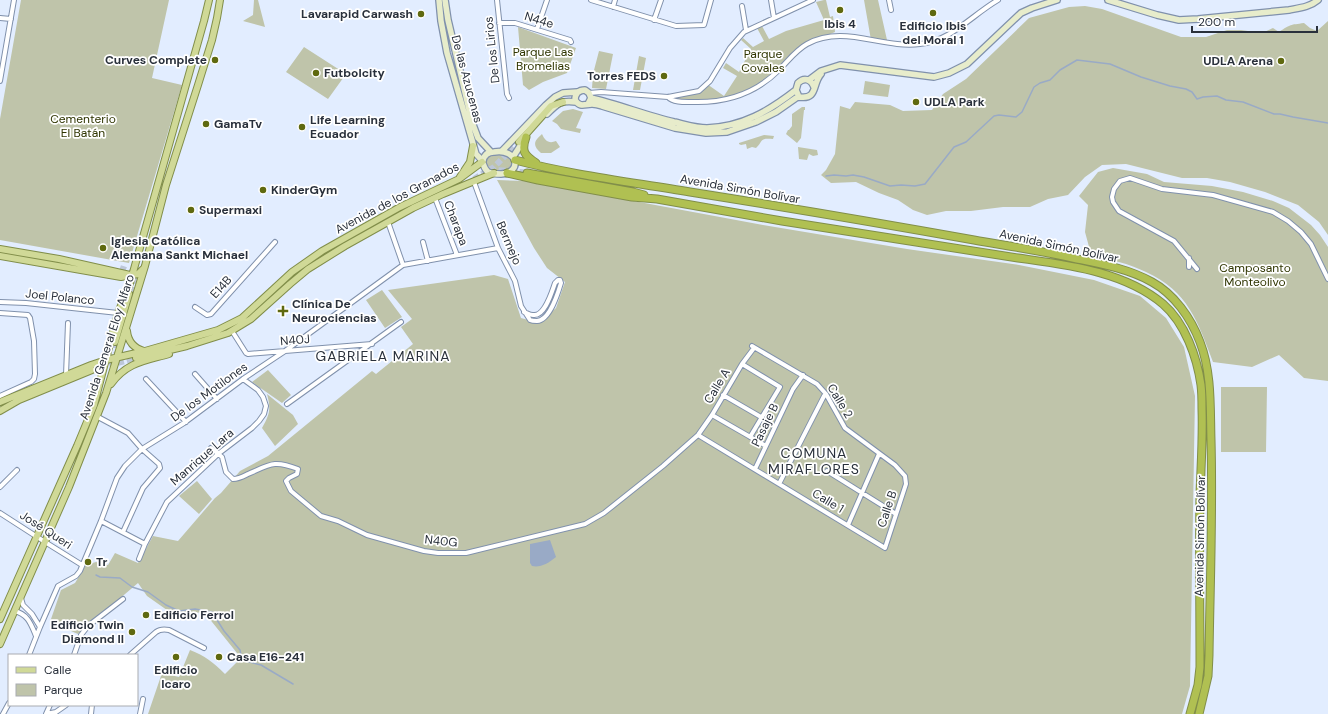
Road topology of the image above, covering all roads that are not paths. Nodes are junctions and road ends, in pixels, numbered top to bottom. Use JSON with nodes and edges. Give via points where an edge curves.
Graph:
{"nodes":[{"id":1,"x":14,"y":0,"type":"edge"},
{"id":2,"x":209,"y":0,"type":"edge"},
{"id":3,"x":220,"y":0,"type":"edge"},
{"id":4,"x":439,"y":0,"type":"edge"},
{"id":5,"x":445,"y":0,"type":"edge"},
{"id":6,"x":497,"y":0,"type":"edge"},
{"id":7,"x":547,"y":0,"type":"edge"},
{"id":8,"x":591,"y":0,"type":"edge"},
{"id":9,"x":615,"y":0,"type":"edge"},
{"id":10,"x":661,"y":0,"type":"edge"},
{"id":11,"x":711,"y":0,"type":"edge"},
{"id":12,"x":771,"y":0,"type":"edge"},
{"id":13,"x":801,"y":0,"type":"edge"},
{"id":14,"x":813,"y":0,"type":"edge"},
{"id":15,"x":889,"y":0,"type":"edge"},
{"id":16,"x":998,"y":0,"type":"edge"},
{"id":17,"x":1057,"y":0,"type":"edge"},
{"id":18,"x":1108,"y":0,"type":"edge"},
{"id":19,"x":1318,"y":0,"type":"edge"},
{"id":20,"x":802,"y":5,"type":"junction"},
{"id":21,"x":742,"y":6,"type":"dead end"},
{"id":22,"x":613,"y":7,"type":"junction"},
{"id":23,"x":891,"y":10,"type":"dead end"},
{"id":24,"x":0,"y":18,"type":"edge"},
{"id":25,"x":774,"y":18,"type":"junction"},
{"id":26,"x":10,"y":19,"type":"junction"},
{"id":27,"x":654,"y":20,"type":"junction"},
{"id":28,"x":499,"y":23,"type":"junction"},
{"id":29,"x":537,"y":29,"type":"junction"},
{"id":30,"x":746,"y":30,"type":"junction"},
{"id":31,"x":571,"y":42,"type":"dead end"},
{"id":32,"x":833,"y":66,"type":"junction"},
{"id":33,"x":809,"y":80,"type":"junction"},
{"id":34,"x":0,"y":81,"type":"edge"},
{"id":35,"x":814,"y":87,"type":"junction"},
{"id":36,"x":796,"y":90,"type":"junction"},
{"id":37,"x":578,"y":92,"type":"junction"},
{"id":38,"x":590,"y":95,"type":"junction"},
{"id":39,"x":668,"y":97,"type":"junction"},
{"id":40,"x":800,"y":97,"type":"junction"},
{"id":41,"x":509,"y":98,"type":"dead end"},
{"id":42,"x":563,"y":102,"type":"junction"},
{"id":43,"x":576,"y":102,"type":"junction"},
{"id":44,"x":588,"y":104,"type":"junction"},
{"id":45,"x":526,"y":137,"type":"junction"},
{"id":46,"x":519,"y":142,"type":"tunnel mouth"},
{"id":47,"x":473,"y":146,"type":"junction"},
{"id":48,"x":502,"y":151,"type":"junction"},
{"id":49,"x":491,"y":152,"type":"junction"},
{"id":50,"x":514,"y":158,"type":"junction"},
{"id":51,"x":482,"y":162,"type":"junction"},
{"id":52,"x":543,"y":167,"type":"junction"},
{"id":53,"x":494,"y":173,"type":"junction"},
{"id":54,"x":507,"y":173,"type":"junction"},
{"id":55,"x":527,"y":173,"type":"tunnel mouth"},
{"id":56,"x":461,"y":182,"type":"junction"},
{"id":57,"x":474,"y":182,"type":"junction"},
{"id":58,"x":158,"y":183,"type":"junction"},
{"id":59,"x":166,"y":185,"type":"junction"},
{"id":60,"x":443,"y":194,"type":"junction"},
{"id":61,"x":435,"y":198,"type":"junction"},
{"id":62,"x":657,"y":199,"type":"junction"},
{"id":63,"x":388,"y":222,"type":"junction"},
{"id":64,"x":275,"y":242,"type":"dead end"},
{"id":65,"x":423,"y":242,"type":"dead end"},
{"id":66,"x":498,"y":248,"type":"junction"},
{"id":67,"x":0,"y":249,"type":"edge"},
{"id":68,"x":0,"y":256,"type":"edge"},
{"id":69,"x":457,"y":256,"type":"junction"},
{"id":70,"x":1188,"y":257,"type":"junction"},
{"id":71,"x":59,"y":259,"type":"junction"},
{"id":72,"x":428,"y":260,"type":"junction"},
{"id":73,"x":403,"y":265,"type":"junction"},
{"id":74,"x":145,"y":266,"type":"junction"},
{"id":75,"x":1188,"y":267,"type":"dead end"},
{"id":76,"x":120,"y":268,"type":"tunnel mouth"},
{"id":77,"x":1197,"y":269,"type":"dead end"},
{"id":78,"x":132,"y":275,"type":"junction"},
{"id":79,"x":1328,"y":279,"type":"edge"},
{"id":80,"x":130,"y":283,"type":"junction"},
{"id":81,"x":134,"y":292,"type":"tunnel mouth"},
{"id":82,"x":0,"y":302,"type":"edge"},
{"id":83,"x":195,"y":308,"type":"dead end"},
{"id":84,"x":524,"y":312,"type":"junction"},
{"id":85,"x":0,"y":313,"type":"edge"},
{"id":86,"x":118,"y":313,"type":"junction"},
{"id":87,"x":401,"y":322,"type":"dead end"},
{"id":88,"x":68,"y":323,"type":"dead end"},
{"id":89,"x":126,"y":328,"type":"junction"},
{"id":90,"x":230,"y":332,"type":"junction"},
{"id":91,"x":115,"y":342,"type":"tunnel mouth"},
{"id":92,"x":372,"y":344,"type":"junction"},
{"id":93,"x":753,"y":347,"type":"joint"},
{"id":94,"x":120,"y":350,"type":"junction"},
{"id":95,"x":285,"y":351,"type":"junction"},
{"id":96,"x":145,"y":352,"type":"junction"},
{"id":97,"x":118,"y":357,"type":"junction"},
{"id":98,"x":136,"y":358,"type":"tunnel mouth"},
{"id":99,"x":106,"y":360,"type":"junction"},
{"id":100,"x":742,"y":364,"type":"junction"},
{"id":101,"x":92,"y":368,"type":"junction"},
{"id":102,"x":195,"y":374,"type":"dead end"},
{"id":103,"x":66,"y":375,"type":"junction"},
{"id":104,"x":803,"y":375,"type":"junction"},
{"id":105,"x":146,"y":379,"type":"dead end"},
{"id":106,"x":244,"y":379,"type":"junction"},
{"id":107,"x":100,"y":383,"type":"junction"},
{"id":108,"x":106,"y":393,"type":"junction"},
{"id":109,"x":826,"y":394,"type":"junction"},
{"id":110,"x":0,"y":396,"type":"edge"},
{"id":111,"x":723,"y":396,"type":"junction"},
{"id":112,"x":217,"y":399,"type":"junction"},
{"id":113,"x":0,"y":402,"type":"edge"},
{"id":114,"x":287,"y":404,"type":"dead end"},
{"id":115,"x":0,"y":411,"type":"edge"},
{"id":116,"x":712,"y":415,"type":"junction"},
{"id":117,"x":98,"y":416,"type":"junction"},
{"id":118,"x":761,"y":417,"type":"junction"},
{"id":119,"x":186,"y":422,"type":"junction"},
{"id":120,"x":698,"y":435,"type":"junction"},
{"id":121,"x":750,"y":437,"type":"junction"},
{"id":122,"x":766,"y":446,"type":"junction"},
{"id":123,"x":212,"y":448,"type":"dead end"},
{"id":124,"x":142,"y":449,"type":"junction"},
{"id":125,"x":218,"y":454,"type":"junction"},
{"id":126,"x":879,"y":454,"type":"junction"},
{"id":127,"x":755,"y":469,"type":"junction"},
{"id":128,"x":17,"y":470,"type":"dead end"},
{"id":129,"x":827,"y":472,"type":"dead end"},
{"id":130,"x":905,"y":476,"type":"joint"},
{"id":131,"x":60,"y":484,"type":"junction"},
{"id":132,"x":778,"y":484,"type":"junction"},
{"id":133,"x":0,"y":487,"type":"edge"},
{"id":134,"x":69,"y":487,"type":"junction"},
{"id":135,"x":863,"y":493,"type":"junction"},
{"id":136,"x":0,"y":513,"type":"edge"},
{"id":137,"x":896,"y":514,"type":"junction"},
{"id":138,"x":101,"y":521,"type":"junction"},
{"id":139,"x":848,"y":525,"type":"junction"},
{"id":140,"x":123,"y":532,"type":"junction"},
{"id":141,"x":37,"y":536,"type":"junction"},
{"id":142,"x":1200,"y":539,"type":"junction"},
{"id":143,"x":1211,"y":539,"type":"junction"},
{"id":144,"x":44,"y":542,"type":"junction"},
{"id":145,"x":145,"y":544,"type":"junction"},
{"id":146,"x":886,"y":548,"type":"joint"},
{"id":147,"x":139,"y":559,"type":"dead end"},
{"id":148,"x":82,"y":565,"type":"junction"},
{"id":149,"x":20,"y":597,"type":"junction"},
{"id":150,"x":123,"y":599,"type":"dead end"},
{"id":151,"x":14,"y":611,"type":"junction"},
{"id":152,"x":0,"y":620,"type":"edge"},
{"id":153,"x":40,"y":627,"type":"junction"},
{"id":154,"x":36,"y":636,"type":"junction"},
{"id":155,"x":0,"y":644,"type":"edge"},
{"id":156,"x":204,"y":648,"type":"dead end"},
{"id":157,"x":29,"y":654,"type":"edge"},
{"id":158,"x":74,"y":654,"type":"edge"},
{"id":159,"x":131,"y":654,"type":"edge"},
{"id":160,"x":143,"y":699,"type":"dead end"},
{"id":161,"x":8,"y":705,"type":"edge"},
{"id":162,"x":65,"y":706,"type":"edge"},
{"id":163,"x":3,"y":714,"type":"edge"},
{"id":164,"x":46,"y":714,"type":"edge"},
{"id":165,"x":140,"y":714,"type":"edge"},
{"id":166,"x":1190,"y":714,"type":"edge"},
{"id":167,"x":1199,"y":714,"type":"edge"}],
"edges":[{"from":1,"to":26,"type":"street"},
{"from":2,"to":58,"type":"main road","name":"Avenida General Eloy Alfaro"},
{"from":3,"to":59,"type":"main road","name":"Avenida General Eloy Alfaro","via":[[208,54]]},
{"from":4,"to":47,"type":"street","name":"De las Azucenas","via":[[447,53]]},
{"from":5,"to":49,"type":"street","name":"De las Azucenas","via":[[472,122],[478,138]]},
{"from":6,"to":28,"type":"street","name":"De los Lirios"},
{"from":7,"to":29,"type":"street"},
{"from":8,"to":22,"type":"street"},
{"from":9,"to":22,"type":"street"},
{"from":10,"to":27,"type":"street"},
{"from":11,"to":27,"type":"street","via":[[705,24],[676,26]]},
{"from":12,"to":25,"type":"street"},
{"from":13,"to":20,"type":"street"},
{"from":14,"to":20,"type":"street"},
{"from":15,"to":23,"type":"street"},
{"from":16,"to":39,"type":"street","via":[[982,9],[952,33],[931,42],[905,45],[858,37],[828,36],[806,44],[768,80],[735,97],[706,102],[679,102]]},
{"from":17,"to":32,"type":"street","via":[[1021,13],[968,64],[943,75],[934,77],[846,65]]},
{"from":18,"to":19,"type":"street","via":[[1157,15],[1188,20],[1289,10]]},
{"from":20,"to":25,"type":"street"},
{"from":21,"to":30,"type":"street"},
{"from":22,"to":27,"type":"street"},
{"from":24,"to":26,"type":"street"},
{"from":25,"to":30,"type":"street"},
{"from":26,"to":34,"type":"street"},
{"from":28,"to":29,"type":"street","name":"N44e","via":[[515,23]]},
{"from":28,"to":41,"type":"street","name":"De los Lirios"},
{"from":29,"to":31,"type":"street","name":"N44e"},
{"from":30,"to":39,"type":"street","via":[[730,48],[703,88],[693,93]]},
{"from":32,"to":33,"type":"street"},
{"from":32,"to":35,"type":"street","via":[[820,75]]},
{"from":33,"to":35,"type":"street"},
{"from":33,"to":36,"type":"street","via":[[800,81]]},
{"from":35,"to":40,"type":"street","via":[[811,96]]},
{"from":36,"to":38,"type":"street","via":[[754,118],[731,125],[706,128],[663,119]]},
{"from":36,"to":40,"type":"street"},
{"from":37,"to":38,"type":"street","via":[[582,90]]},
{"from":37,"to":43,"type":"street"},
{"from":37,"to":48,"type":"street","via":[[563,93],[555,97]]},
{"from":38,"to":39,"type":"street","via":[[601,92]]},
{"from":38,"to":44,"type":"street"},
{"from":40,"to":44,"type":"street","via":[[756,122],[727,132],[706,133],[679,129]]},
{"from":42,"to":43,"type":"street"},
{"from":42,"to":45,"type":"street","via":[[551,110]]},
{"from":42,"to":46,"type":"main road","via":[[552,106]]},
{"from":43,"to":44,"type":"street","via":[[581,106]]},
{"from":45,"to":50,"type":"street"},
{"from":45,"to":52,"type":"highway","via":[[523,145],[527,158]]},
{"from":47,"to":51,"type":"street","name":"De las Azucenas"},
{"from":47,"to":56,"type":"main road","via":[[470,162]]},
{"from":48,"to":49,"type":"street"},
{"from":48,"to":50,"type":"street"},
{"from":49,"to":51,"type":"street","via":[[485,155]]},
{"from":50,"to":52,"type":"highway","name":"Avenida Simón Bolívar"},
{"from":50,"to":54,"type":"street","via":[[514,167]]},
{"from":51,"to":53,"type":"street","via":[[487,171]]},
{"from":51,"to":56,"type":"main road","name":"Avenida de los Granados"},
{"from":52,"to":143,"type":"highway","name":"Avenida Simón Bolívar","via":[[1053,254],[1108,265],[1152,282],[1166,291],[1186,314],[1201,343],[1206,362],[1210,409]]},
{"from":53,"to":54,"type":"street"},
{"from":53,"to":57,"type":"main road","name":"Avenida de los Granados"},
{"from":54,"to":62,"type":"highway","name":"Avenida Simón Bolívar","via":[[632,197]]},
{"from":55,"to":62,"type":"highway","via":[[633,192]]},
{"from":56,"to":60,"type":"main road"},
{"from":56,"to":96,"type":"main road","name":"Avenida de los Granados","via":[[400,207],[322,251],[292,272],[242,318],[218,330]]},
{"from":57,"to":60,"type":"main road","name":"Avenida de los Granados"},
{"from":57,"to":66,"type":"street","name":"Bermejo"},
{"from":58,"to":59,"type":"main road"},
{"from":58,"to":78,"type":"main road","name":"Avenida General Eloy Alfaro"},
{"from":59,"to":74,"type":"main road","name":"Avenida General Eloy Alfaro"},
{"from":60,"to":61,"type":"main road","name":"Avenida de los Granados"},
{"from":61,"to":63,"type":"main road","name":"Avenida de los Granados"},
{"from":61,"to":69,"type":"street","name":"Charapa"},
{"from":62,"to":142,"type":"highway","name":"Avenida Simón Bolívar","via":[[789,223],[1051,263],[1102,273],[1148,294],[1164,305],[1175,317],[1193,351],[1198,369],[1202,420]]},
{"from":63,"to":73,"type":"street"},
{"from":63,"to":90,"type":"main road","name":"Avenida de los Granados","via":[[308,269],[251,319]]},
{"from":64,"to":83,"type":"street","name":"E14B","via":[[211,314],[207,315]]},
{"from":65,"to":72,"type":"street"},
{"from":66,"to":69,"type":"street","name":"De los Motilones"},
{"from":66,"to":84,"type":"street","name":"Bermejo","via":[[515,281]]},
{"from":67,"to":71,"type":"main road"},
{"from":68,"to":78,"type":"main road","via":[[121,277]]},
{"from":69,"to":72,"type":"street","name":"De los Motilones"},
{"from":70,"to":75,"type":"street"},
{"from":70,"to":77,"type":"street"},
{"from":70,"to":79,"type":"street","via":[[1174,241],[1120,211],[1112,197],[1120,181],[1130,178],[1162,189],[1213,195],[1273,212],[1288,221],[1311,244]]},
{"from":71,"to":76,"type":"main road","via":[[66,258]]},
{"from":71,"to":78,"type":"main road"},
{"from":72,"to":73,"type":"street","name":"De los Motilones"},
{"from":73,"to":95,"type":"street","name":"De los Motilones"},
{"from":74,"to":78,"type":"main road","via":[[140,272]]},
{"from":74,"to":89,"type":"main road","name":"Avenida General Eloy Alfaro"},
{"from":78,"to":80,"type":"main road","name":"Avenida General Eloy Alfaro"},
{"from":80,"to":86,"type":"main road","name":"Avenida General Eloy Alfaro"},
{"from":80,"to":91,"type":"main road","via":[[130,292]]},
{"from":81,"to":94,"type":"main road","via":[[120,339]]},
{"from":82,"to":86,"type":"street","name":"Joel Polanco"},
{"from":84,"to":84,"type":"street","via":[[530,320],[537,321],[546,316],[556,298],[560,280],[539,315]]},
{"from":85,"to":110,"type":"street","via":[[28,315],[30,318],[34,341],[34,379]]},
{"from":86,"to":99,"type":"main road","name":"Avenida General Eloy Alfaro"},
{"from":87,"to":92,"type":"street"},
{"from":88,"to":103,"type":"street"},
{"from":89,"to":94,"type":"main road","name":"Avenida General Eloy Alfaro"},
{"from":89,"to":96,"type":"main road","via":[[133,345]]},
{"from":90,"to":95,"type":"street","name":"N40J","via":[[247,354]]},
{"from":90,"to":98,"type":"main road","name":"Avenida de los Granados","via":[[191,345]]},
{"from":90,"to":108,"type":"main road","via":[[216,341],[131,365],[117,376]]},
{"from":92,"to":95,"type":"street","name":"N40J"},
{"from":92,"to":114,"type":"street"},
{"from":93,"to":100,"type":"street","name":"Calle A"},
{"from":93,"to":104,"type":"street","name":"Calle 2"},
{"from":94,"to":97,"type":"main road","name":"Avenida General Eloy Alfaro"},
{"from":95,"to":106,"type":"street","name":"De los Motilones"},
{"from":96,"to":97,"type":"main road","name":"Avenida de los Granados"},
{"from":97,"to":99,"type":"main road","name":"Avenida de los Granados"},
{"from":97,"to":108,"type":"main road","name":"Avenida General Eloy Alfaro"},
{"from":99,"to":101,"type":"main road","name":"Avenida de los Granados"},
{"from":99,"to":107,"type":"main road","name":"Avenida General Eloy Alfaro"},
{"from":100,"to":111,"type":"street","name":"Calle A"},
{"from":100,"to":118,"type":"street","via":[[780,387]]},
{"from":101,"to":103,"type":"main road","name":"Avenida de los Granados"},
{"from":101,"to":107,"type":"main road","via":[[100,373]]},
{"from":101,"to":115,"type":"main road","via":[[43,393],[18,400]]},
{"from":102,"to":112,"type":"street"},
{"from":103,"to":113,"type":"main road","name":"Avenida de los Granados"},
{"from":104,"to":109,"type":"street","name":"Calle 2"},
{"from":104,"to":122,"type":"street","name":"Pasaje B"},
{"from":105,"to":119,"type":"street"},
{"from":106,"to":112,"type":"street","name":"De los Motilones"},
{"from":106,"to":125,"type":"street","name":"Manrique Lara","via":[[263,397],[266,406],[264,414],[252,428]]},
{"from":107,"to":131,"type":"main road","name":"Avenida General Eloy Alfaro","via":[[94,405]]},
{"from":108,"to":117,"type":"main road","name":"Avenida General Eloy Alfaro"},
{"from":109,"to":126,"type":"street","name":"Calle 2","via":[[845,428]]},
{"from":109,"to":132,"type":"street"},
{"from":111,"to":116,"type":"street","name":"Calle A"},
{"from":111,"to":118,"type":"street"},
{"from":112,"to":119,"type":"street","name":"De los Motilones"},
{"from":116,"to":120,"type":"street","name":"Calle A"},
{"from":116,"to":121,"type":"street"},
{"from":117,"to":124,"type":"street","via":[[128,433]]},
{"from":117,"to":134,"type":"main road","name":"Avenida General Eloy Alfaro"},
{"from":118,"to":121,"type":"street"},
{"from":119,"to":124,"type":"street","name":"De los Motilones"},
{"from":120,"to":125,"type":"street","name":"N40G","via":[[604,513],[585,524],[466,554],[424,551],[367,535],[321,516],[291,491],[286,482],[297,474],[298,469],[279,463],[233,479],[226,472],[222,457]]},
{"from":120,"to":127,"type":"street","name":"Calle 1"},
{"from":121,"to":122,"type":"street"},
{"from":122,"to":127,"type":"street","name":"Pasaje B"},
{"from":123,"to":125,"type":"street"},
{"from":124,"to":138,"type":"street","name":"De los Motilones","via":[[117,478]]},
{"from":124,"to":140,"type":"street","via":[[160,464],[160,468],[143,488]]},
{"from":125,"to":145,"type":"street","name":"Manrique Lara","via":[[167,502]]},
{"from":126,"to":130,"type":"street","name":"Calle 2"},
{"from":126,"to":135,"type":"street"},
{"from":127,"to":132,"type":"street","name":"Calle 1"},
{"from":128,"to":133,"type":"street"},
{"from":129,"to":135,"type":"street"},
{"from":130,"to":137,"type":"street","name":"Calle B","via":[[906,484]]},
{"from":131,"to":134,"type":"main road","via":[[63,489]]},
{"from":131,"to":141,"type":"main road","name":"Avenida General Eloy Alfaro"},
{"from":132,"to":139,"type":"street","name":"Calle 1"},
{"from":134,"to":144,"type":"main road","name":"Avenida General Eloy Alfaro"},
{"from":135,"to":137,"type":"street"},
{"from":135,"to":139,"type":"street"},
{"from":136,"to":141,"type":"street","name":"José Queri"},
{"from":137,"to":146,"type":"street","name":"Calle B"},
{"from":138,"to":140,"type":"street"},
{"from":138,"to":148,"type":"street","name":"De los Motilones"},
{"from":139,"to":146,"type":"street","name":"Calle 1"},
{"from":140,"to":145,"type":"street"},
{"from":141,"to":144,"type":"street","name":"José Queri"},
{"from":141,"to":152,"type":"main road","name":"Avenida General Eloy Alfaro"},
{"from":142,"to":143,"type":"highway"},
{"from":142,"to":166,"type":"highway","name":"Avenida Simón Bolívar","via":[[1200,667]]},
{"from":143,"to":167,"type":"highway","name":"Avenida Simón Bolívar","via":[[1208,676]]},
{"from":144,"to":148,"type":"street","name":"José Queri"},
{"from":144,"to":149,"type":"main road","name":"Avenida General Eloy Alfaro"},
{"from":145,"to":147,"type":"street","name":"Manrique Lara"},
{"from":148,"to":153,"type":"street","name":"De los Motilones","via":[[79,574],[58,586]]},
{"from":149,"to":151,"type":"main road","name":"Avenida General Eloy Alfaro"},
{"from":149,"to":153,"type":"street","via":[[22,606],[32,614]]},
{"from":150,"to":158,"type":"street","via":[[88,626],[81,635]]},
{"from":151,"to":154,"type":"street","via":[[28,617]]},
{"from":151,"to":155,"type":"main road","name":"Avenida General Eloy Alfaro"},
{"from":153,"to":154,"type":"street","name":"De los Motilones"},
{"from":154,"to":157,"type":"street","name":"De los Motilones"},
{"from":156,"to":159,"type":"street","via":[[164,629],[156,632]]},
{"from":160,"to":165,"type":"street"},
{"from":161,"to":163,"type":"street"},
{"from":162,"to":164,"type":"street","via":[[56,712]]}]}
